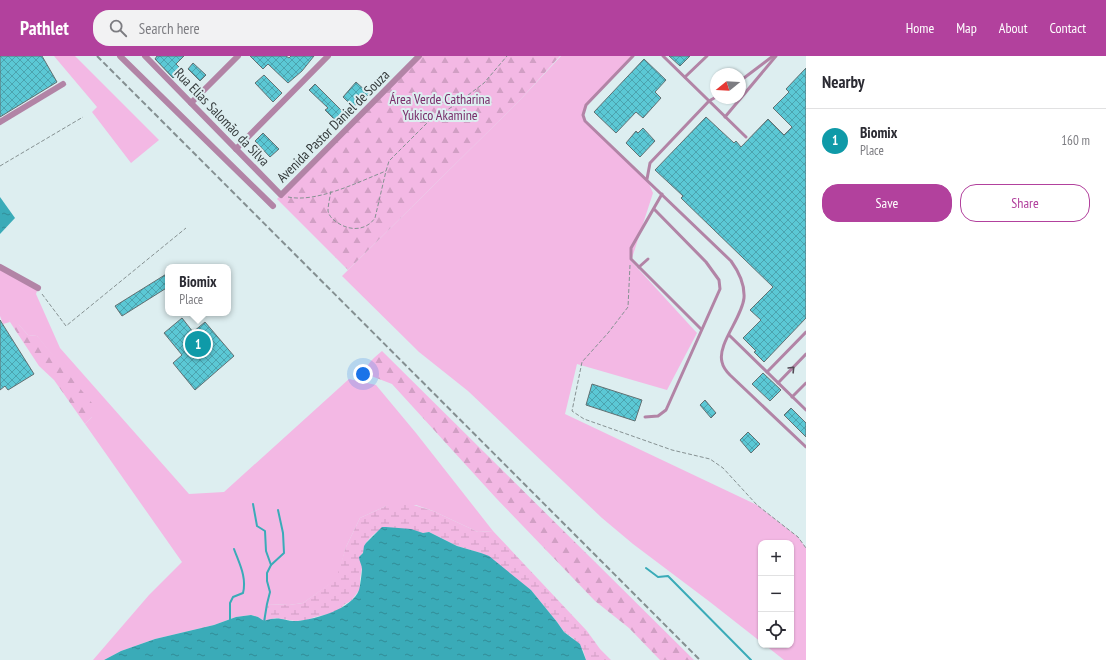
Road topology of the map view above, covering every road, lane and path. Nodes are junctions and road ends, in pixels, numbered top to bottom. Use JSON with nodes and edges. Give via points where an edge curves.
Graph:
{"nodes":[{"id":1,"x":120,"y":56,"type":"edge"},
{"id":2,"x":238,"y":56,"type":"edge"},
{"id":3,"x":328,"y":56,"type":"edge"},
{"id":4,"x":419,"y":56,"type":"edge"},
{"id":5,"x":507,"y":56,"type":"edge"},
{"id":6,"x":633,"y":56,"type":"edge"},
{"id":7,"x":663,"y":56,"type":"edge"},
{"id":8,"x":707,"y":56,"type":"edge"},
{"id":9,"x":775,"y":56,"type":"edge"},
{"id":10,"x":147,"y":57,"type":"edge"},
{"id":11,"x":685,"y":77,"type":"junction"},
{"id":12,"x":746,"y":77,"type":"edge"},
{"id":13,"x":63,"y":84,"type":"dead end"},
{"id":14,"x":709,"y":101,"type":"junction"},
{"id":15,"x":191,"y":103,"type":"junction"},
{"id":16,"x":83,"y":117,"type":"dead end"},
{"id":17,"x":725,"y":117,"type":"junction"},
{"id":18,"x":0,"y":122,"type":"edge"},
{"id":19,"x":746,"y":137,"type":"dead end"},
{"id":20,"x":236,"y":149,"type":"junction"},
{"id":21,"x":0,"y":166,"type":"edge"},
{"id":22,"x":386,"y":171,"type":"junction"},
{"id":23,"x":647,"y":179,"type":"junction"},
{"id":24,"x":331,"y":192,"type":"junction"},
{"id":25,"x":662,"y":194,"type":"junction"},
{"id":26,"x":281,"y":195,"type":"junction"},
{"id":27,"x":273,"y":206,"type":"dead end"},
{"id":28,"x":654,"y":209,"type":"junction"},
{"id":29,"x":186,"y":228,"type":"dead end"},
{"id":30,"x":648,"y":259,"type":"dead end"},
{"id":31,"x":0,"y":267,"type":"edge"},
{"id":32,"x":639,"y":267,"type":"junction"},
{"id":33,"x":38,"y":288,"type":"joint"},
{"id":34,"x":702,"y":329,"type":"junction"},
{"id":35,"x":806,"y":332,"type":"edge"},
{"id":36,"x":729,"y":335,"type":"junction"},
{"id":37,"x":806,"y":354,"type":"edge"},
{"id":38,"x":767,"y":372,"type":"junction"},
{"id":39,"x":778,"y":383,"type":"junction"},
{"id":40,"x":806,"y":383,"type":"edge"},
{"id":41,"x":792,"y":397,"type":"junction"},
{"id":42,"x":806,"y":410,"type":"edge"},
{"id":43,"x":645,"y":417,"type":"dead end"},
{"id":44,"x":806,"y":447,"type":"edge"}],
"edges":[{"from":1,"to":27,"type":"street"},
{"from":2,"to":15,"type":"street"},
{"from":3,"to":20,"type":"street"},
{"from":4,"to":26,"type":"street","name":"Avenida Pastor Daniel de Souza"},
{"from":5,"to":22,"type":"path","via":[[484,84],[429,121],[389,161]]},
{"from":6,"to":23,"type":"lane","via":[[586,105],[583,115]]},
{"from":7,"to":11,"type":"lane"},
{"from":8,"to":11,"type":"lane"},
{"from":9,"to":12,"type":"lane"},
{"from":9,"to":17,"type":"lane"},
{"from":10,"to":15,"type":"street","name":"Rua Elias Salomão da Silva"},
{"from":11,"to":14,"type":"lane"},
{"from":13,"to":18,"type":"street"},
{"from":14,"to":17,"type":"lane"},
{"from":14,"to":23,"type":"lane","via":[[650,163]]},
{"from":15,"to":20,"type":"street","name":"Rua Elias Salomão da Silva"},
{"from":16,"to":21,"type":"path"},
{"from":17,"to":19,"type":"lane"},
{"from":20,"to":26,"type":"street","name":"Rua Elias Salomão da Silva"},
{"from":22,"to":24,"type":"path"},
{"from":22,"to":24,"type":"path","via":[[375,218],[361,227],[347,228],[330,216],[328,211]]},
{"from":23,"to":25,"type":"lane"},
{"from":24,"to":26,"type":"path","via":[[301,198]]},
{"from":25,"to":28,"type":"lane"},
{"from":25,"to":36,"type":"lane","via":[[738,270],[744,299]]},
{"from":28,"to":32,"type":"lane","via":[[631,248],[631,259]]},
{"from":28,"to":34,"type":"lane","via":[[706,262],[719,280],[720,289]]},
{"from":29,"to":33,"type":"path","via":[[66,326]]},
{"from":30,"to":32,"type":"lane"},
{"from":31,"to":33,"type":"street"},
{"from":32,"to":34,"type":"lane"},
{"from":34,"to":43,"type":"lane","via":[[666,410],[658,416]]},
{"from":35,"to":38,"type":"lane"},
{"from":36,"to":38,"type":"lane"},
{"from":36,"to":44,"type":"lane","via":[[721,354],[725,369]]},
{"from":39,"to":37,"type":"lane","one_way":true},
{"from":38,"to":39,"type":"lane"},
{"from":39,"to":41,"type":"lane"},
{"from":40,"to":41,"type":"lane"},
{"from":41,"to":42,"type":"lane"}]}
